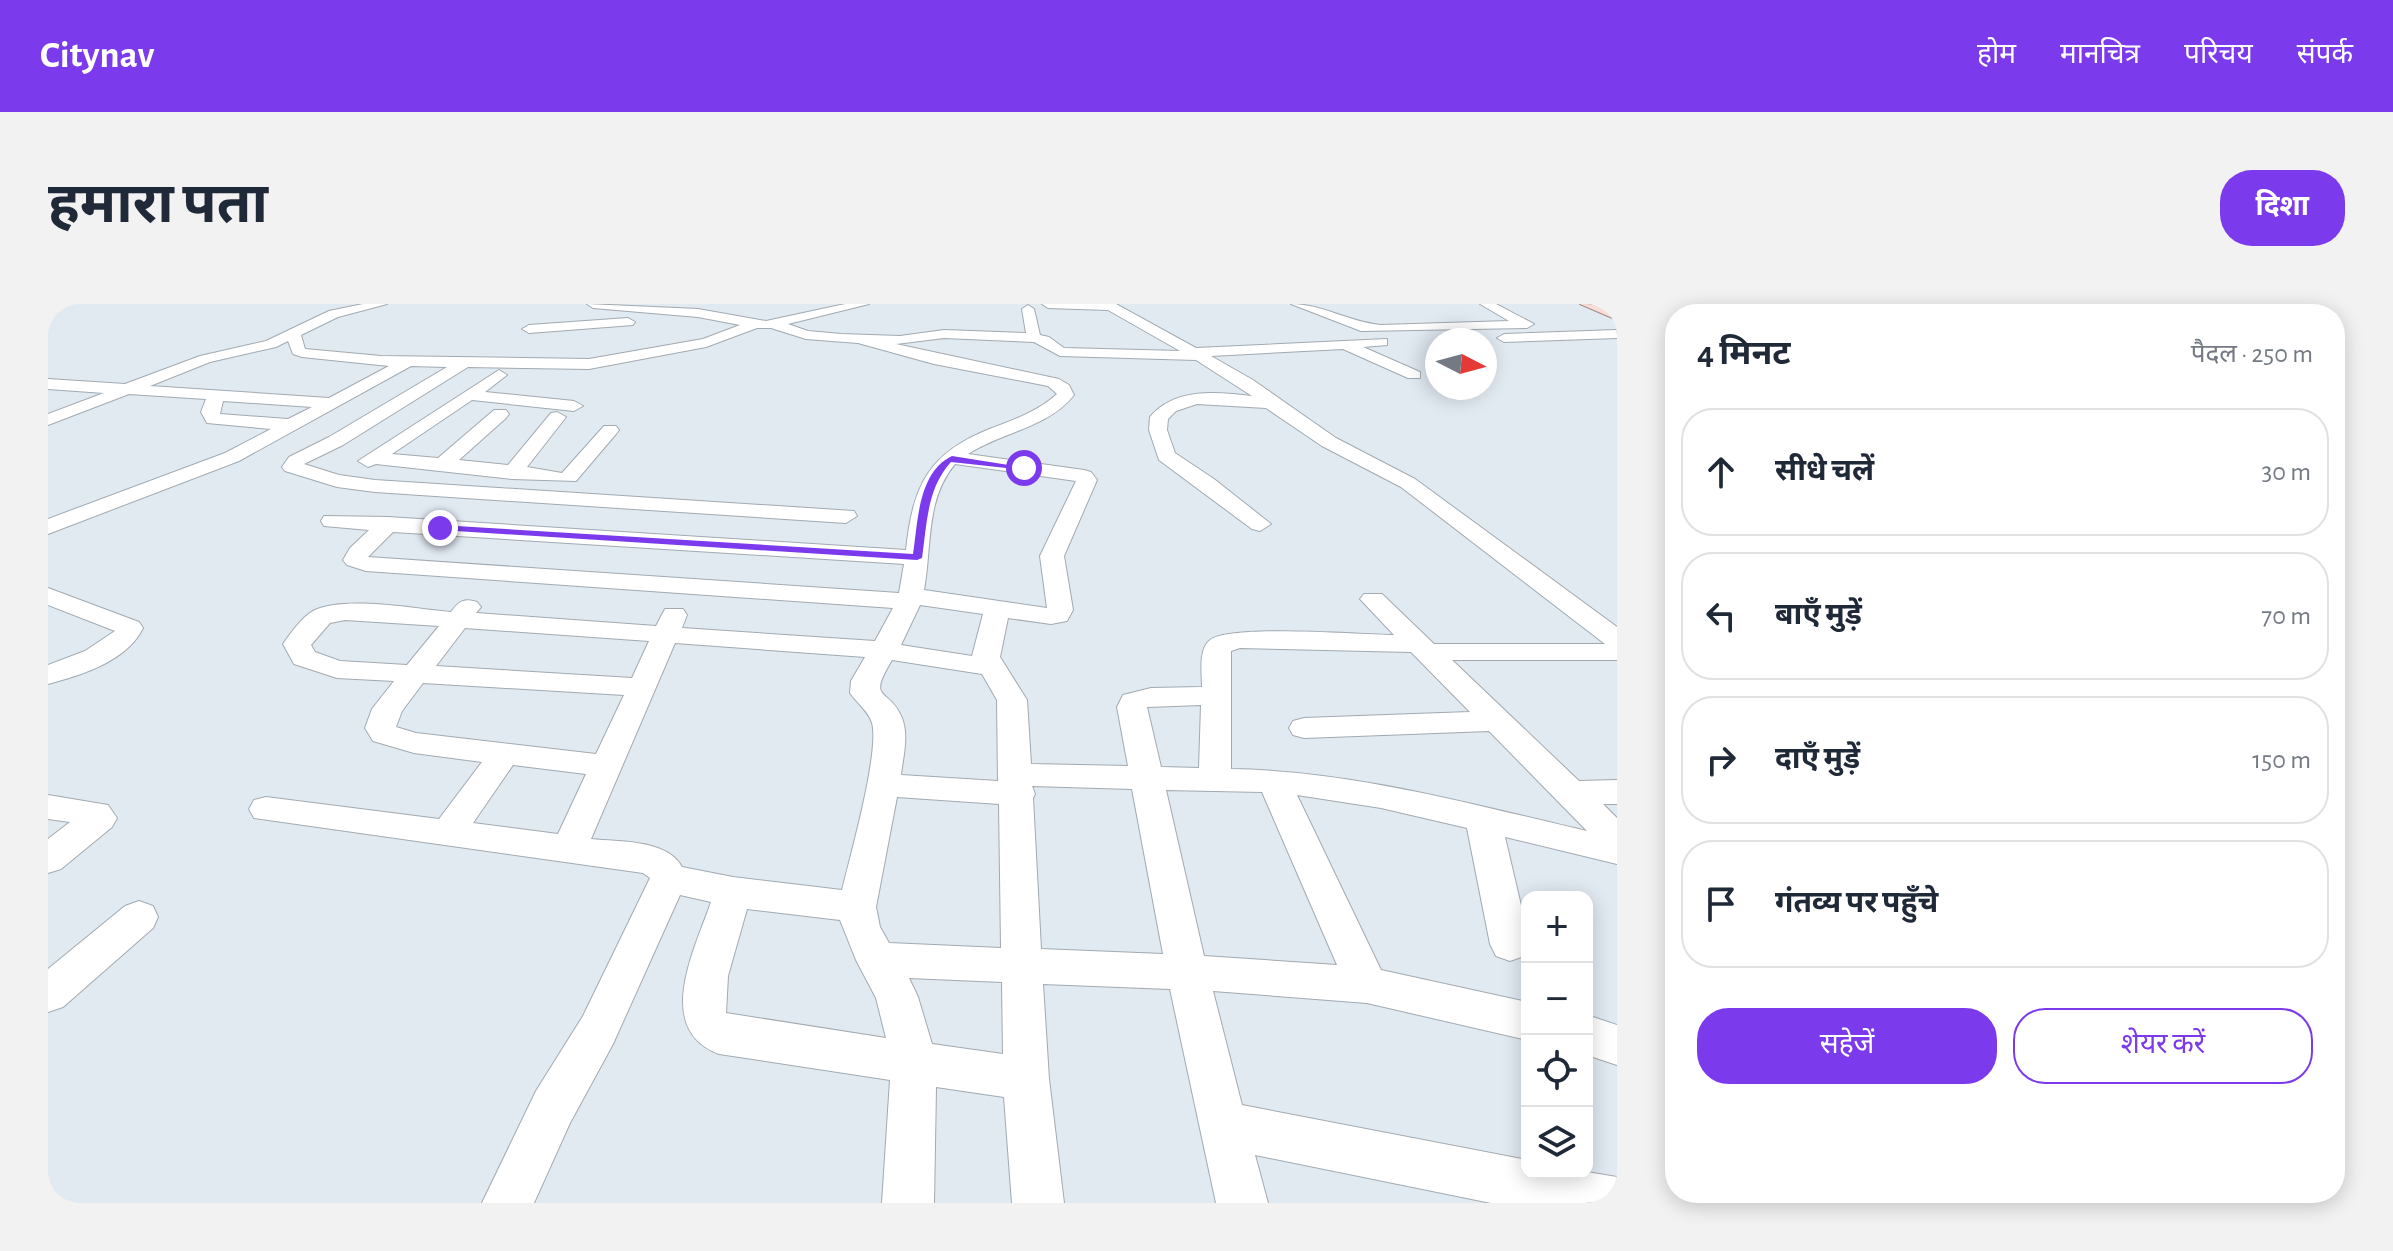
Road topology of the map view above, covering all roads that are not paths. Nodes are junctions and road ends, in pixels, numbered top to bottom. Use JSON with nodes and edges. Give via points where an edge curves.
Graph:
{"nodes":[{"id":1,"x":381,"y":304,"type":"edge"},
{"id":2,"x":593,"y":304,"type":"edge"},
{"id":3,"x":863,"y":304,"type":"edge"},
{"id":4,"x":1048,"y":304,"type":"edge"},
{"id":5,"x":1297,"y":304,"type":"edge"},
{"id":6,"x":1486,"y":304,"type":"edge"},
{"id":7,"x":1588,"y":304,"type":"edge"},
{"id":8,"x":1606,"y":304,"type":"edge"},
{"id":9,"x":1108,"y":305,"type":"edge"},
{"id":10,"x":1617,"y":308,"type":"edge"},
{"id":11,"x":1028,"y":309,"type":"dead end"},
{"id":12,"x":715,"y":315,"type":"junction"},
{"id":13,"x":1617,"y":315,"type":"edge"},
{"id":14,"x":754,"y":324,"type":"junction"},
{"id":15,"x":773,"y":324,"type":"junction"},
{"id":16,"x":529,"y":329,"type":"dead end"},
{"id":17,"x":1617,"y":334,"type":"edge"},
{"id":18,"x":1034,"y":338,"type":"junction"},
{"id":19,"x":1497,"y":338,"type":"edge"},
{"id":20,"x":860,"y":339,"type":"junction"},
{"id":21,"x":1425,"y":340,"type":"edge"},
{"id":22,"x":296,"y":341,"type":"junction"},
{"id":23,"x":1338,"y":343,"type":"junction"},
{"id":24,"x":1196,"y":355,"type":"junction"},
{"id":25,"x":262,"y":363,"type":"dead end"},
{"id":26,"x":401,"y":366,"type":"junction"},
{"id":27,"x":452,"y":370,"type":"junction"},
{"id":28,"x":499,"y":375,"type":"junction"},
{"id":29,"x":1414,"y":375,"type":"dead end"},
{"id":30,"x":544,"y":380,"type":"dead end"},
{"id":31,"x":342,"y":382,"type":"dead end"},
{"id":32,"x":48,"y":384,"type":"edge"},
{"id":33,"x":371,"y":384,"type":"junction"},
{"id":34,"x":220,"y":387,"type":"junction"},
{"id":35,"x":129,"y":389,"type":"junction"},
{"id":36,"x":469,"y":395,"type":"junction"},
{"id":37,"x":335,"y":403,"type":"junction"},
{"id":38,"x":1271,"y":403,"type":"junction"},
{"id":39,"x":574,"y":406,"type":"dead end"},
{"id":40,"x":500,"y":414,"type":"dead end"},
{"id":41,"x":557,"y":417,"type":"dead end"},
{"id":42,"x":48,"y":420,"type":"edge"},
{"id":43,"x":294,"y":425,"type":"junction"},
{"id":44,"x":537,"y":441,"type":"junction"},
{"id":45,"x":316,"y":451,"type":"junction"},
{"id":46,"x":261,"y":456,"type":"junction"},
{"id":47,"x":373,"y":458,"type":"junction"},
{"id":48,"x":952,"y":458,"type":"junction"},
{"id":49,"x":442,"y":465,"type":"junction"},
{"id":50,"x":512,"y":473,"type":"junction"},
{"id":51,"x":337,"y":481,"type":"junction"},
{"id":52,"x":561,"y":491,"type":"junction"},
{"id":53,"x":48,"y":502,"type":"edge"},
{"id":54,"x":726,"y":508,"type":"junction"},
{"id":55,"x":86,"y":512,"type":"junction"},
{"id":56,"x":846,"y":516,"type":"dead end"},
{"id":57,"x":332,"y":521,"type":"dead end"},
{"id":58,"x":388,"y":524,"type":"junction"},
{"id":59,"x":1260,"y":524,"type":"dead end"},
{"id":60,"x":48,"y":527,"type":"edge"},
{"id":61,"x":526,"y":533,"type":"junction"},
{"id":62,"x":709,"y":545,"type":"junction"},
{"id":63,"x":917,"y":558,"type":"junction"},
{"id":64,"x":494,"y":574,"type":"junction"},
{"id":65,"x":688,"y":587,"type":"junction"},
{"id":66,"x":48,"y":596,"type":"edge"},
{"id":67,"x":909,"y":598,"type":"junction"},
{"id":68,"x":1373,"y":599,"type":"dead end"},
{"id":69,"x":997,"y":608,"type":"junction"},
{"id":70,"x":459,"y":619,"type":"junction"},
{"id":71,"x":666,"y":634,"type":"junction"},
{"id":72,"x":1617,"y":640,"type":"edge"},
{"id":73,"x":1423,"y":648,"type":"junction"},
{"id":74,"x":883,"y":650,"type":"junction"},
{"id":75,"x":1617,"y":652,"type":"edge"},
{"id":76,"x":989,"y":667,"type":"junction"},
{"id":77,"x":54,"y":670,"type":"edge"},
{"id":78,"x":414,"y":675,"type":"junction"},
{"id":79,"x":642,"y":687,"type":"junction"},
{"id":80,"x":1216,"y":696,"type":"junction"},
{"id":81,"x":1498,"y":721,"type":"junction"},
{"id":82,"x":1304,"y":728,"type":"dead end"},
{"id":83,"x":504,"y":754,"type":"junction"},
{"id":84,"x":606,"y":766,"type":"junction"},
{"id":85,"x":1145,"y":778,"type":"junction"},
{"id":86,"x":1215,"y":780,"type":"junction"},
{"id":87,"x":1274,"y":781,"type":"junction"},
{"id":88,"x":1017,"y":784,"type":"junction"},
{"id":89,"x":883,"y":785,"type":"junction"},
{"id":90,"x":1617,"y":792,"type":"edge"},
{"id":91,"x":1573,"y":793,"type":"junction"},
{"id":92,"x":48,"y":807,"type":"edge"},
{"id":93,"x":266,"y":809,"type":"dead end"},
{"id":94,"x":1483,"y":820,"type":"junction"},
{"id":95,"x":448,"y":833,"type":"junction"},
{"id":96,"x":1617,"y":839,"type":"edge"},
{"id":97,"x":569,"y":849,"type":"junction"},
{"id":98,"x":1617,"y":851,"type":"edge"},
{"id":99,"x":48,"y":859,"type":"edge"},
{"id":100,"x":669,"y":878,"type":"junction"},
{"id":101,"x":733,"y":892,"type":"junction"},
{"id":102,"x":857,"y":907,"type":"junction"},
{"id":103,"x":139,"y":917,"type":"dead end"},
{"id":104,"x":1510,"y":944,"type":"dead end"},
{"id":105,"x":876,"y":960,"type":"junction"},
{"id":106,"x":1024,"y":964,"type":"junction"},
{"id":107,"x":1187,"y":972,"type":"junction"},
{"id":108,"x":1367,"y":985,"type":"junction"},
{"id":109,"x":48,"y":994,"type":"edge"},
{"id":110,"x":1521,"y":1020,"type":"edge"},
{"id":111,"x":1593,"y":1037,"type":"edge"},
{"id":112,"x":1617,"y":1045,"type":"edge"},
{"id":113,"x":914,"y":1061,"type":"junction"},
{"id":114,"x":1026,"y":1079,"type":"junction"},
{"id":115,"x":1224,"y":1125,"type":"junction"},
{"id":116,"x":508,"y":1203,"type":"edge"},
{"id":117,"x":908,"y":1203,"type":"edge"},
{"id":118,"x":1038,"y":1203,"type":"edge"},
{"id":119,"x":1242,"y":1203,"type":"edge"},
{"id":120,"x":1617,"y":1203,"type":"edge"}],
"edges":[{"from":1,"to":22,"type":"street","via":[[334,314]]},
{"from":2,"to":12,"type":"street"},
{"from":3,"to":15,"type":"street"},
{"from":4,"to":9,"type":"street"},
{"from":5,"to":6,"type":"street","via":[[1381,329],[1527,324]]},
{"from":7,"to":13,"type":"main road"},
{"from":8,"to":10,"type":"main road"},
{"from":9,"to":24,"type":"street"},
{"from":11,"to":18,"type":"street"},
{"from":12,"to":14,"type":"street"},
{"from":12,"to":16,"type":"street"},
{"from":14,"to":15,"type":"street"},
{"from":14,"to":27,"type":"street","via":[[719,339],[605,362]]},
{"from":15,"to":20,"type":"street","via":[[815,336]]},
{"from":17,"to":19,"type":"street"},
{"from":18,"to":20,"type":"street","via":[[944,334]]},
{"from":18,"to":24,"type":"street","via":[[1066,353]]},
{"from":20,"to":48,"type":"street","via":[[1063,388],[1066,395],[1057,404]]},
{"from":21,"to":23,"type":"street"},
{"from":22,"to":25,"type":"street"},
{"from":22,"to":26,"type":"street","via":[[310,355]]},
{"from":22,"to":35,"type":"street","via":[[212,356]]},
{"from":23,"to":24,"type":"street"},
{"from":23,"to":29,"type":"street"},
{"from":24,"to":38,"type":"street"},
{"from":26,"to":27,"type":"street"},
{"from":26,"to":27,"type":"street"},
{"from":26,"to":33,"type":"street"},
{"from":27,"to":28,"type":"street"},
{"from":27,"to":45,"type":"street"},
{"from":28,"to":30,"type":"street"},
{"from":28,"to":36,"type":"street"},
{"from":31,"to":33,"type":"street"},
{"from":32,"to":35,"type":"street"},
{"from":33,"to":37,"type":"street"},
{"from":34,"to":35,"type":"street","via":[[194,392]]},
{"from":34,"to":37,"type":"street"},
{"from":34,"to":43,"type":"street","via":[[210,412],[213,419]]},
{"from":35,"to":42,"type":"street"},
{"from":36,"to":39,"type":"street"},
{"from":36,"to":47,"type":"street"},
{"from":37,"to":43,"type":"street"},
{"from":38,"to":59,"type":"street","via":[[1192,399],[1159,417],[1166,456]]},
{"from":38,"to":72,"type":"street","via":[[1329,442],[1408,483]]},
{"from":40,"to":49,"type":"street"},
{"from":41,"to":44,"type":"street"},
{"from":43,"to":46,"type":"street"},
{"from":44,"to":50,"type":"street"},
{"from":44,"to":52,"type":"street","via":[[604,436]]},
{"from":45,"to":46,"type":"street"},
{"from":45,"to":46,"type":"street"},
{"from":46,"to":51,"type":"street"},
{"from":46,"to":55,"type":"street","via":[[198,469]]},
{"from":47,"to":49,"type":"street"},
{"from":47,"to":51,"type":"street"},
{"from":48,"to":63,"type":"street","via":[[936,473],[926,496]]},
{"from":48,"to":69,"type":"street","via":[[1077,473],[1087,480],[1052,556],[1061,604],[1058,615]]},
{"from":49,"to":50,"type":"street"},
{"from":50,"to":52,"type":"street"},
{"from":51,"to":52,"type":"street"},
{"from":52,"to":54,"type":"street"},
{"from":52,"to":61,"type":"street"},
{"from":53,"to":55,"type":"street"},
{"from":54,"to":56,"type":"street"},
{"from":54,"to":62,"type":"street"},
{"from":55,"to":60,"type":"street"},
{"from":57,"to":58,"type":"street"},
{"from":58,"to":61,"type":"street"},
{"from":58,"to":64,"type":"street","via":[[355,560]]},
{"from":61,"to":62,"type":"street"},
{"from":61,"to":64,"type":"street"},
{"from":62,"to":63,"type":"street"},
{"from":62,"to":65,"type":"street"},
{"from":63,"to":67,"type":"street"},
{"from":64,"to":65,"type":"street"},
{"from":64,"to":70,"type":"street"},
{"from":65,"to":67,"type":"street"},
{"from":65,"to":71,"type":"street"},
{"from":66,"to":77,"type":"street","via":[[130,628],[123,641]]},
{"from":67,"to":69,"type":"street"},
{"from":67,"to":74,"type":"street"},
{"from":68,"to":73,"type":"street"},
{"from":69,"to":76,"type":"street","via":[[986,648]]},
{"from":70,"to":71,"type":"street"},
{"from":70,"to":78,"type":"street"},
{"from":70,"to":78,"type":"street","via":[[336,612],[314,622],[297,644],[304,658],[319,665]]},
{"from":71,"to":74,"type":"street"},
{"from":71,"to":79,"type":"street"},
{"from":73,"to":75,"type":"street"},
{"from":73,"to":80,"type":"street","via":[[1224,642],[1217,649]]},
{"from":73,"to":81,"type":"street"},
{"from":74,"to":76,"type":"street"},
{"from":74,"to":89,"type":"street","via":[[864,687],[889,723]]},
{"from":76,"to":88,"type":"street","via":[[1012,700]]},
{"from":78,"to":79,"type":"street"},
{"from":78,"to":83,"type":"street","via":[[381,719],[384,734]]},
{"from":79,"to":84,"type":"street"},
{"from":80,"to":85,"type":"street","via":[[1134,701]]},
{"from":80,"to":86,"type":"street"},
{"from":81,"to":82,"type":"street"},
{"from":81,"to":91,"type":"street"},
{"from":83,"to":84,"type":"street"},
{"from":83,"to":95,"type":"street"},
{"from":84,"to":97,"type":"street"},
{"from":85,"to":86,"type":"street"},
{"from":85,"to":88,"type":"street"},
{"from":85,"to":107,"type":"street"},
{"from":86,"to":87,"type":"street"},
{"from":87,"to":94,"type":"street","via":[[1381,796]]},
{"from":87,"to":108,"type":"street"},
{"from":88,"to":89,"type":"street"},
{"from":88,"to":106,"type":"street"},
{"from":89,"to":102,"type":"street"},
{"from":90,"to":91,"type":"street"},
{"from":91,"to":96,"type":"street"},
{"from":92,"to":99,"type":"street","via":[[100,818]]},
{"from":93,"to":95,"type":"street"},
{"from":94,"to":98,"type":"street"},
{"from":94,"to":104,"type":"street"},
{"from":95,"to":97,"type":"street"},
{"from":97,"to":100,"type":"street","via":[[651,860],[664,867]]},
{"from":100,"to":101,"type":"street"},
{"from":100,"to":116,"type":"street"},
{"from":101,"to":102,"type":"street"},
{"from":101,"to":113,"type":"street","via":[[705,992],[707,1025],[740,1038]]},
{"from":102,"to":105,"type":"street"},
{"from":103,"to":109,"type":"street"},
{"from":105,"to":106,"type":"street"},
{"from":105,"to":113,"type":"street","via":[[897,997]]},
{"from":106,"to":107,"type":"street"},
{"from":106,"to":114,"type":"street"},
{"from":107,"to":108,"type":"street"},
{"from":107,"to":115,"type":"street"},
{"from":108,"to":110,"type":"street"},
{"from":111,"to":112,"type":"street"},
{"from":113,"to":114,"type":"street"},
{"from":113,"to":117,"type":"street"},
{"from":114,"to":118,"type":"street"},
{"from":115,"to":119,"type":"street"},
{"from":115,"to":120,"type":"street"}]}
